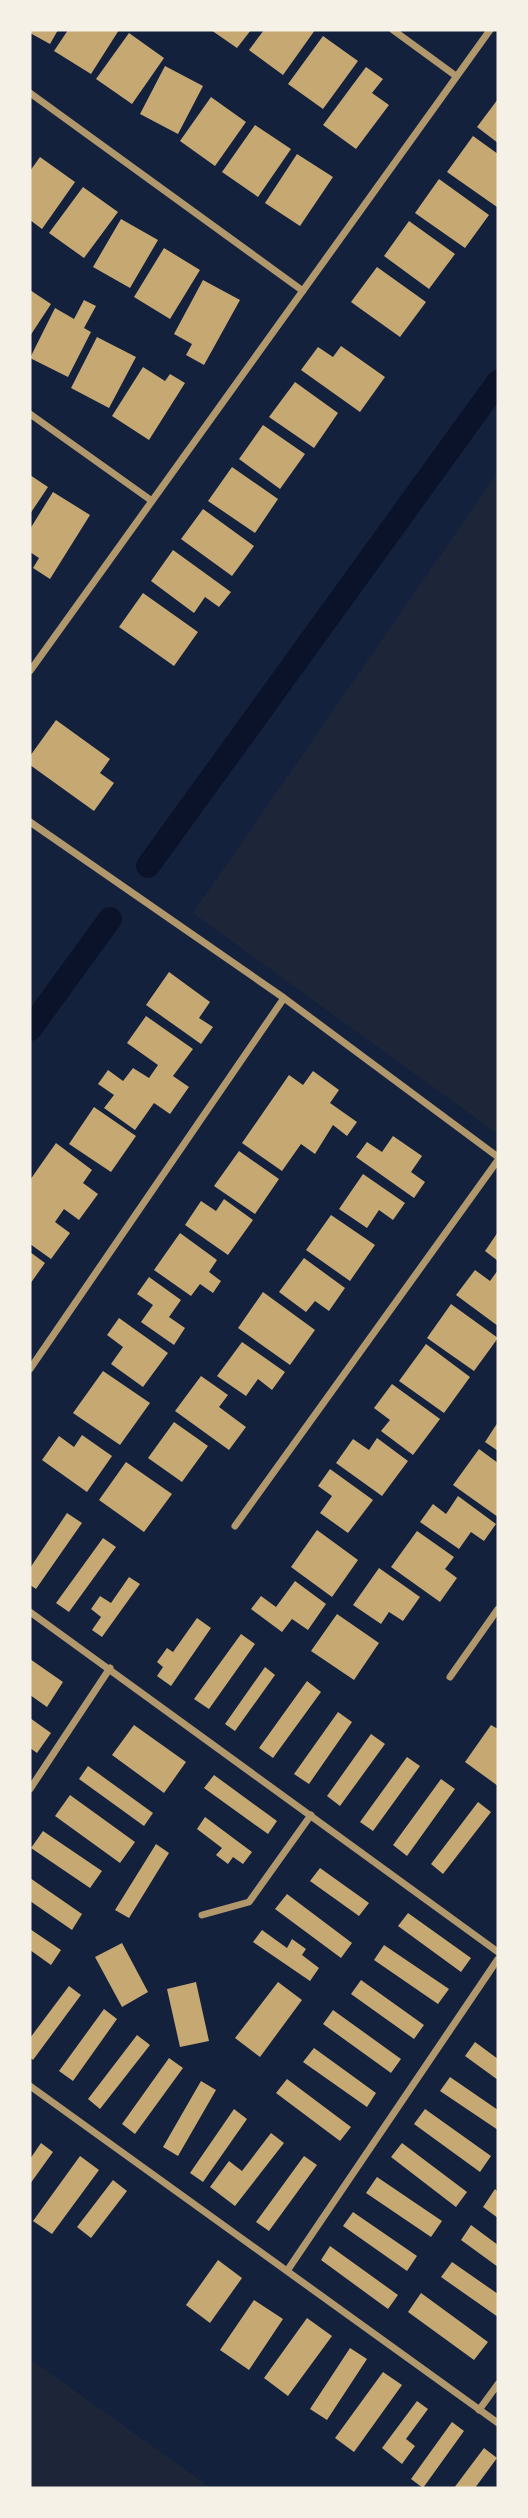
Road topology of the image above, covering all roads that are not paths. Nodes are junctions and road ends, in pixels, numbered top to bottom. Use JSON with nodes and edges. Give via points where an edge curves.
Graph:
{"nodes":[{"id":1,"x":393,"y":30,"type":"edge"},
{"id":2,"x":489,"y":30,"type":"edge"},
{"id":3,"x":456,"y":76,"type":"junction"},
{"id":4,"x":30,"y":93,"type":"edge"},
{"id":5,"x":303,"y":291,"type":"junction"},
{"id":6,"x":30,"y":414,"type":"edge"},
{"id":7,"x":152,"y":501,"type":"junction"},
{"id":8,"x":30,"y":671,"type":"edge"},
{"id":9,"x":30,"y":822,"type":"edge"},
{"id":10,"x":284,"y":998,"type":"junction"},
{"id":11,"x":498,"y":1159,"type":"edge"},
{"id":12,"x":30,"y":1369,"type":"edge"},
{"id":13,"x":235,"y":1526,"type":"dead end"},
{"id":14,"x":498,"y":1609,"type":"edge"},
{"id":15,"x":30,"y":1612,"type":"edge"},
{"id":16,"x":110,"y":1668,"type":"junction"},
{"id":17,"x":450,"y":1676,"type":"dead end"},
{"id":18,"x":30,"y":1789,"type":"edge"},
{"id":19,"x":311,"y":1815,"type":"junction"},
{"id":20,"x":202,"y":1915,"type":"dead end"},
{"id":21,"x":498,"y":1952,"type":"edge"},
{"id":22,"x":498,"y":1959,"type":"edge"},
{"id":23,"x":30,"y":2086,"type":"edge"},
{"id":24,"x":287,"y":2271,"type":"junction"},
{"id":25,"x":498,"y":2384,"type":"edge"},
{"id":26,"x":480,"y":2410,"type":"junction"},
{"id":27,"x":498,"y":2423,"type":"edge"}],
"edges":[{"from":1,"to":3,"type":"street"},
{"from":2,"to":3,"type":"street"},
{"from":3,"to":5,"type":"street"},
{"from":4,"to":5,"type":"street"},
{"from":5,"to":7,"type":"street"},
{"from":6,"to":7,"type":"street"},
{"from":7,"to":8,"type":"street"},
{"from":9,"to":10,"type":"street"},
{"from":10,"to":11,"type":"street"},
{"from":10,"to":12,"type":"street"},
{"from":11,"to":13,"type":"street"},
{"from":14,"to":17,"type":"street"},
{"from":15,"to":16,"type":"street"},
{"from":16,"to":18,"type":"street"},
{"from":16,"to":19,"type":"street"},
{"from":19,"to":20,"type":"street","via":[[249,1902]]},
{"from":19,"to":21,"type":"street"},
{"from":22,"to":24,"type":"street"},
{"from":23,"to":24,"type":"street"},
{"from":24,"to":26,"type":"street"},
{"from":25,"to":26,"type":"street"},
{"from":26,"to":27,"type":"street"}]}
